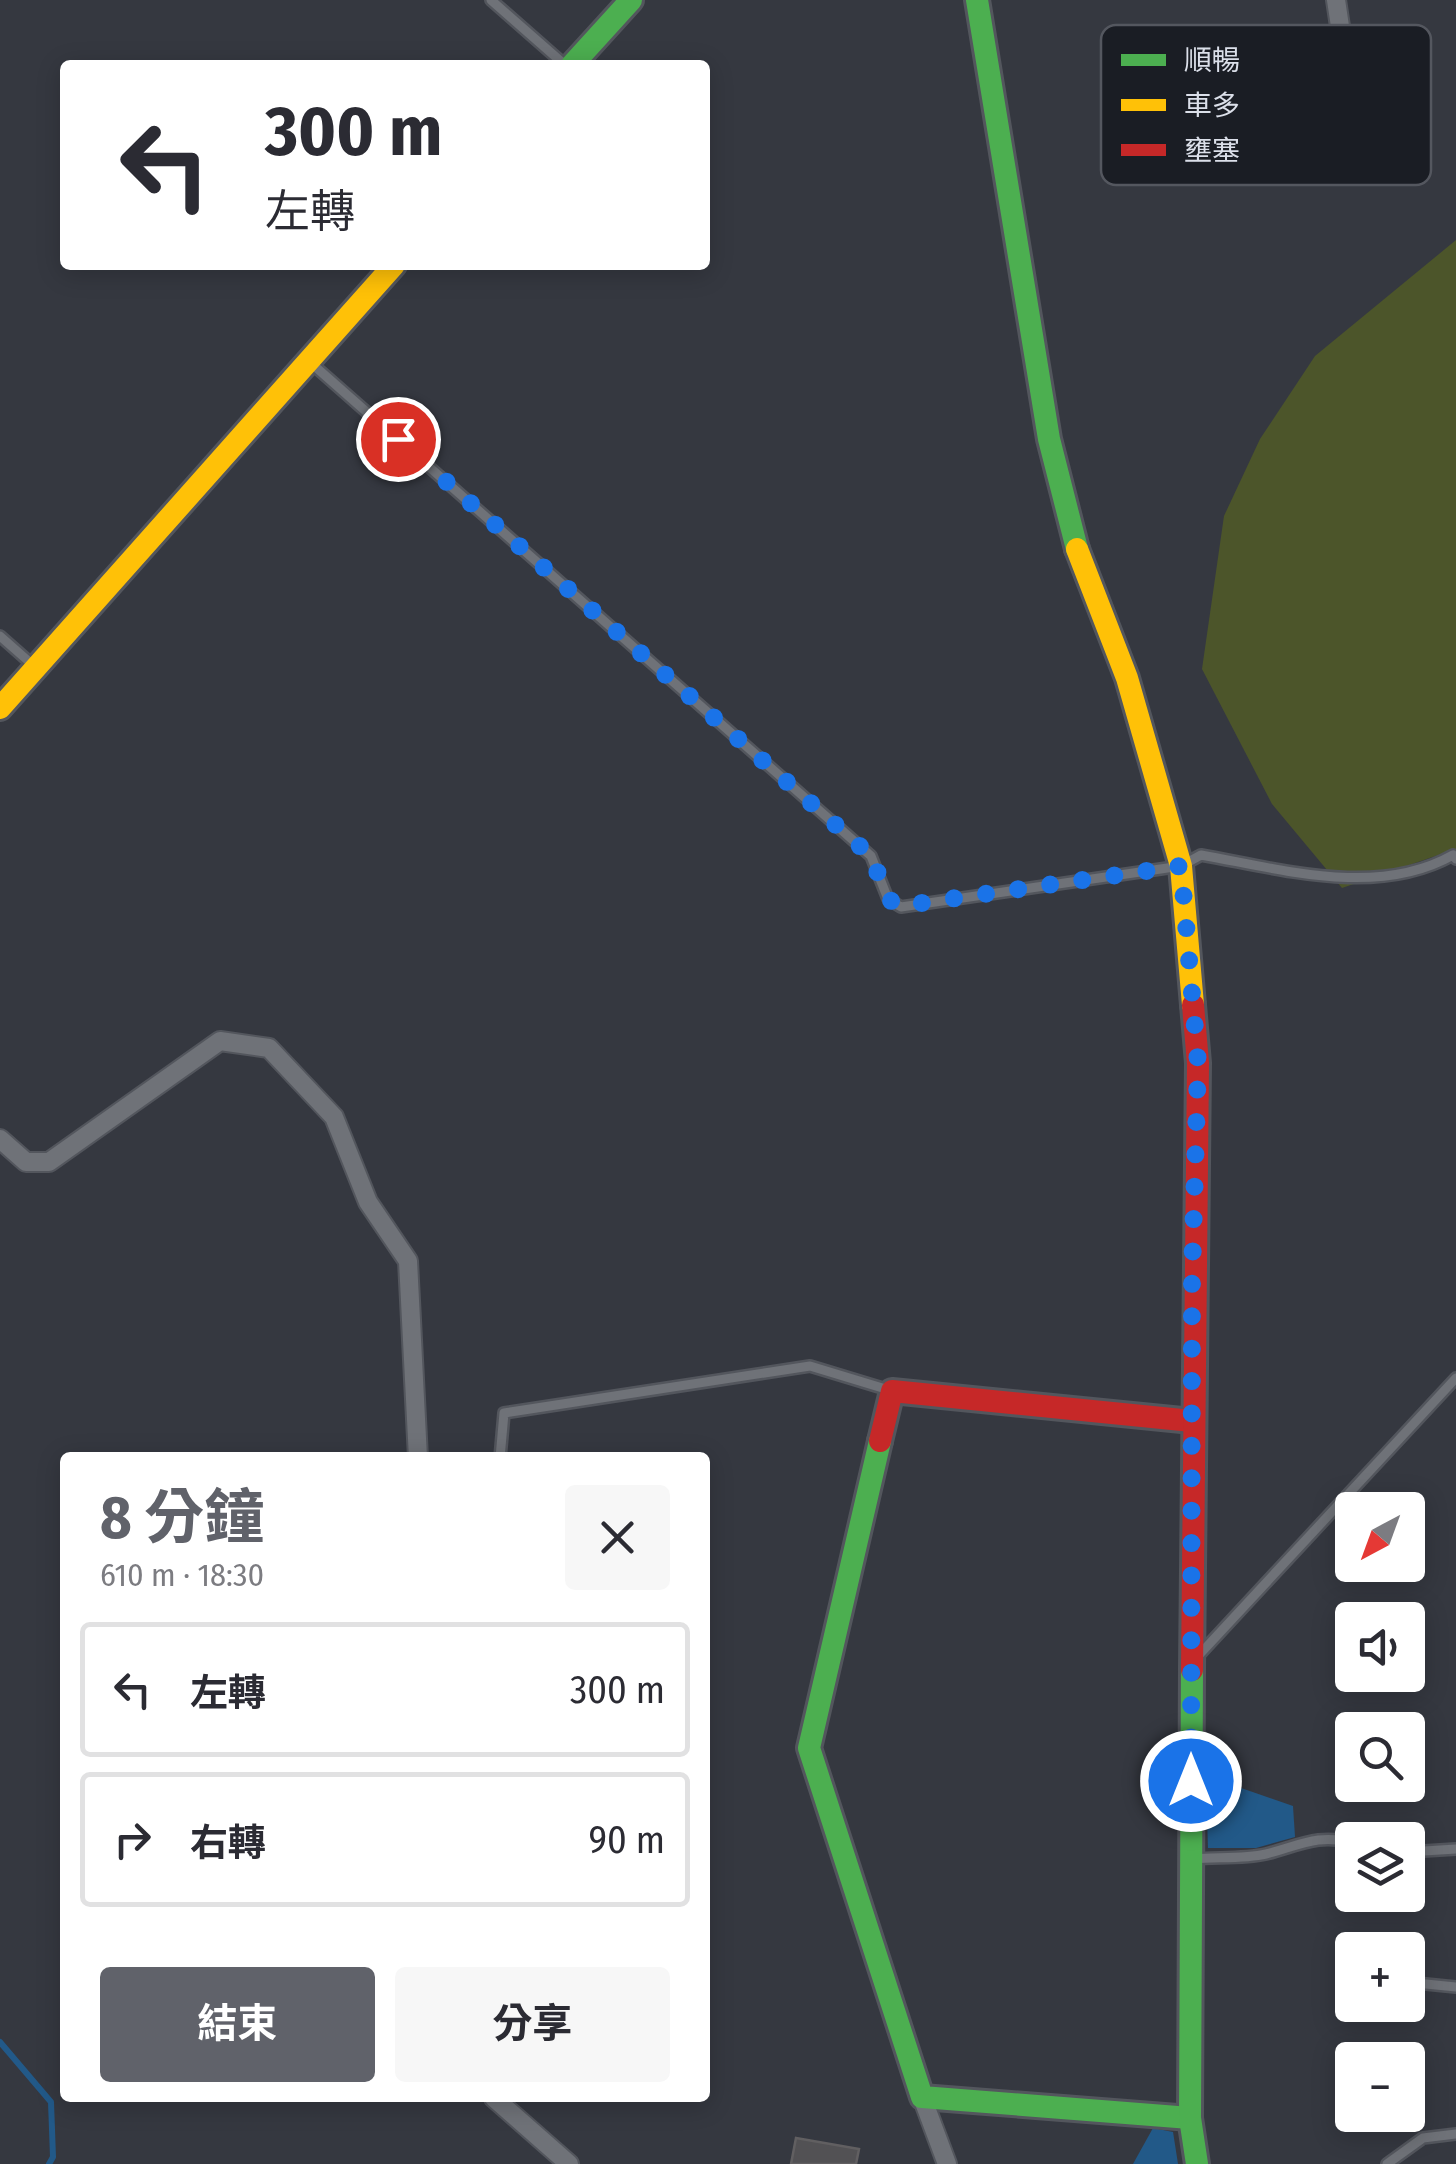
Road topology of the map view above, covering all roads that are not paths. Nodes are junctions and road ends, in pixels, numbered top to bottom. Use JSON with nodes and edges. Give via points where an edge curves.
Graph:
{"nodes":[{"id":1,"x":492,"y":0,"type":"edge"},
{"id":2,"x":631,"y":0,"type":"edge"},
{"id":3,"x":977,"y":0,"type":"edge"},
{"id":4,"x":1336,"y":0,"type":"edge"},
{"id":5,"x":1340,"y":25,"type":"edge"},
{"id":6,"x":562,"y":60,"type":"edge"},
{"id":7,"x":573,"y":60,"type":"edge"},
{"id":8,"x":390,"y":270,"type":"edge"},
{"id":9,"x":309,"y":361,"type":"junction"},
{"id":10,"x":0,"y":636,"type":"edge"},
{"id":11,"x":36,"y":668,"type":"junction"},
{"id":12,"x":0,"y":708,"type":"edge"},
{"id":13,"x":1456,"y":859,"type":"edge"},
{"id":14,"x":1181,"y":866,"type":"junction"},
{"id":15,"x":0,"y":1138,"type":"edge"},
{"id":16,"x":1455,"y":1380,"type":"edge"},
{"id":17,"x":892,"y":1391,"type":"junction"},
{"id":18,"x":1192,"y":1422,"type":"junction"},
{"id":19,"x":418,"y":1452,"type":"edge"},
{"id":20,"x":501,"y":1452,"type":"edge"},
{"id":21,"x":1190,"y":1664,"type":"junction"},
{"id":22,"x":1335,"y":1837,"type":"edge"},
{"id":23,"x":1456,"y":1849,"type":"edge"},
{"id":24,"x":1425,"y":1851,"type":"edge"},
{"id":25,"x":1192,"y":1859,"type":"junction"},
{"id":26,"x":1425,"y":1984,"type":"edge"},
{"id":27,"x":1456,"y":1987,"type":"edge"},
{"id":28,"x":922,"y":2097,"type":"junction"},
{"id":29,"x":499,"y":2102,"type":"edge"},
{"id":30,"x":1190,"y":2118,"type":"junction"},
{"id":31,"x":1456,"y":2134,"type":"edge"},
{"id":32,"x":569,"y":2164,"type":"edge"},
{"id":33,"x":946,"y":2164,"type":"edge"},
{"id":34,"x":1197,"y":2164,"type":"edge"},
{"id":35,"x":1386,"y":2164,"type":"edge"}],
"edges":[{"from":1,"to":6,"type":"lane"},
{"from":2,"to":7,"type":"street"},
{"from":3,"to":14,"type":"street","via":[[1049,440],[1079,556],[1127,678]]},
{"from":4,"to":5,"type":"street"},
{"from":8,"to":9,"type":"street"},
{"from":9,"to":11,"type":"street"},
{"from":9,"to":14,"type":"lane","via":[[871,856],[888,899],[900,906]]},
{"from":10,"to":11,"type":"lane"},
{"from":11,"to":12,"type":"street"},
{"from":13,"to":14,"type":"lane","via":[[1353,878],[1200,855]]},
{"from":14,"to":18,"type":"street","via":[[1198,1063]]},
{"from":15,"to":19,"type":"street","via":[[26,1162],[49,1162],[220,1041],[269,1048],[334,1116],[368,1202],[408,1262]]},
{"from":16,"to":21,"type":"lane"},
{"from":17,"to":18,"type":"street"},
{"from":17,"to":20,"type":"lane","via":[[810,1366],[504,1413]]},
{"from":17,"to":28,"type":"street","via":[[809,1748]]},
{"from":18,"to":21,"type":"street"},
{"from":21,"to":25,"type":"street"},
{"from":22,"to":25,"type":"lane","via":[[1265,1854]]},
{"from":23,"to":24,"type":"lane"},
{"from":25,"to":30,"type":"street"},
{"from":26,"to":27,"type":"lane"},
{"from":28,"to":30,"type":"street"},
{"from":28,"to":33,"type":"street"},
{"from":29,"to":32,"type":"street"},
{"from":30,"to":34,"type":"street"},
{"from":31,"to":35,"type":"lane","via":[[1424,2138]]}]}
